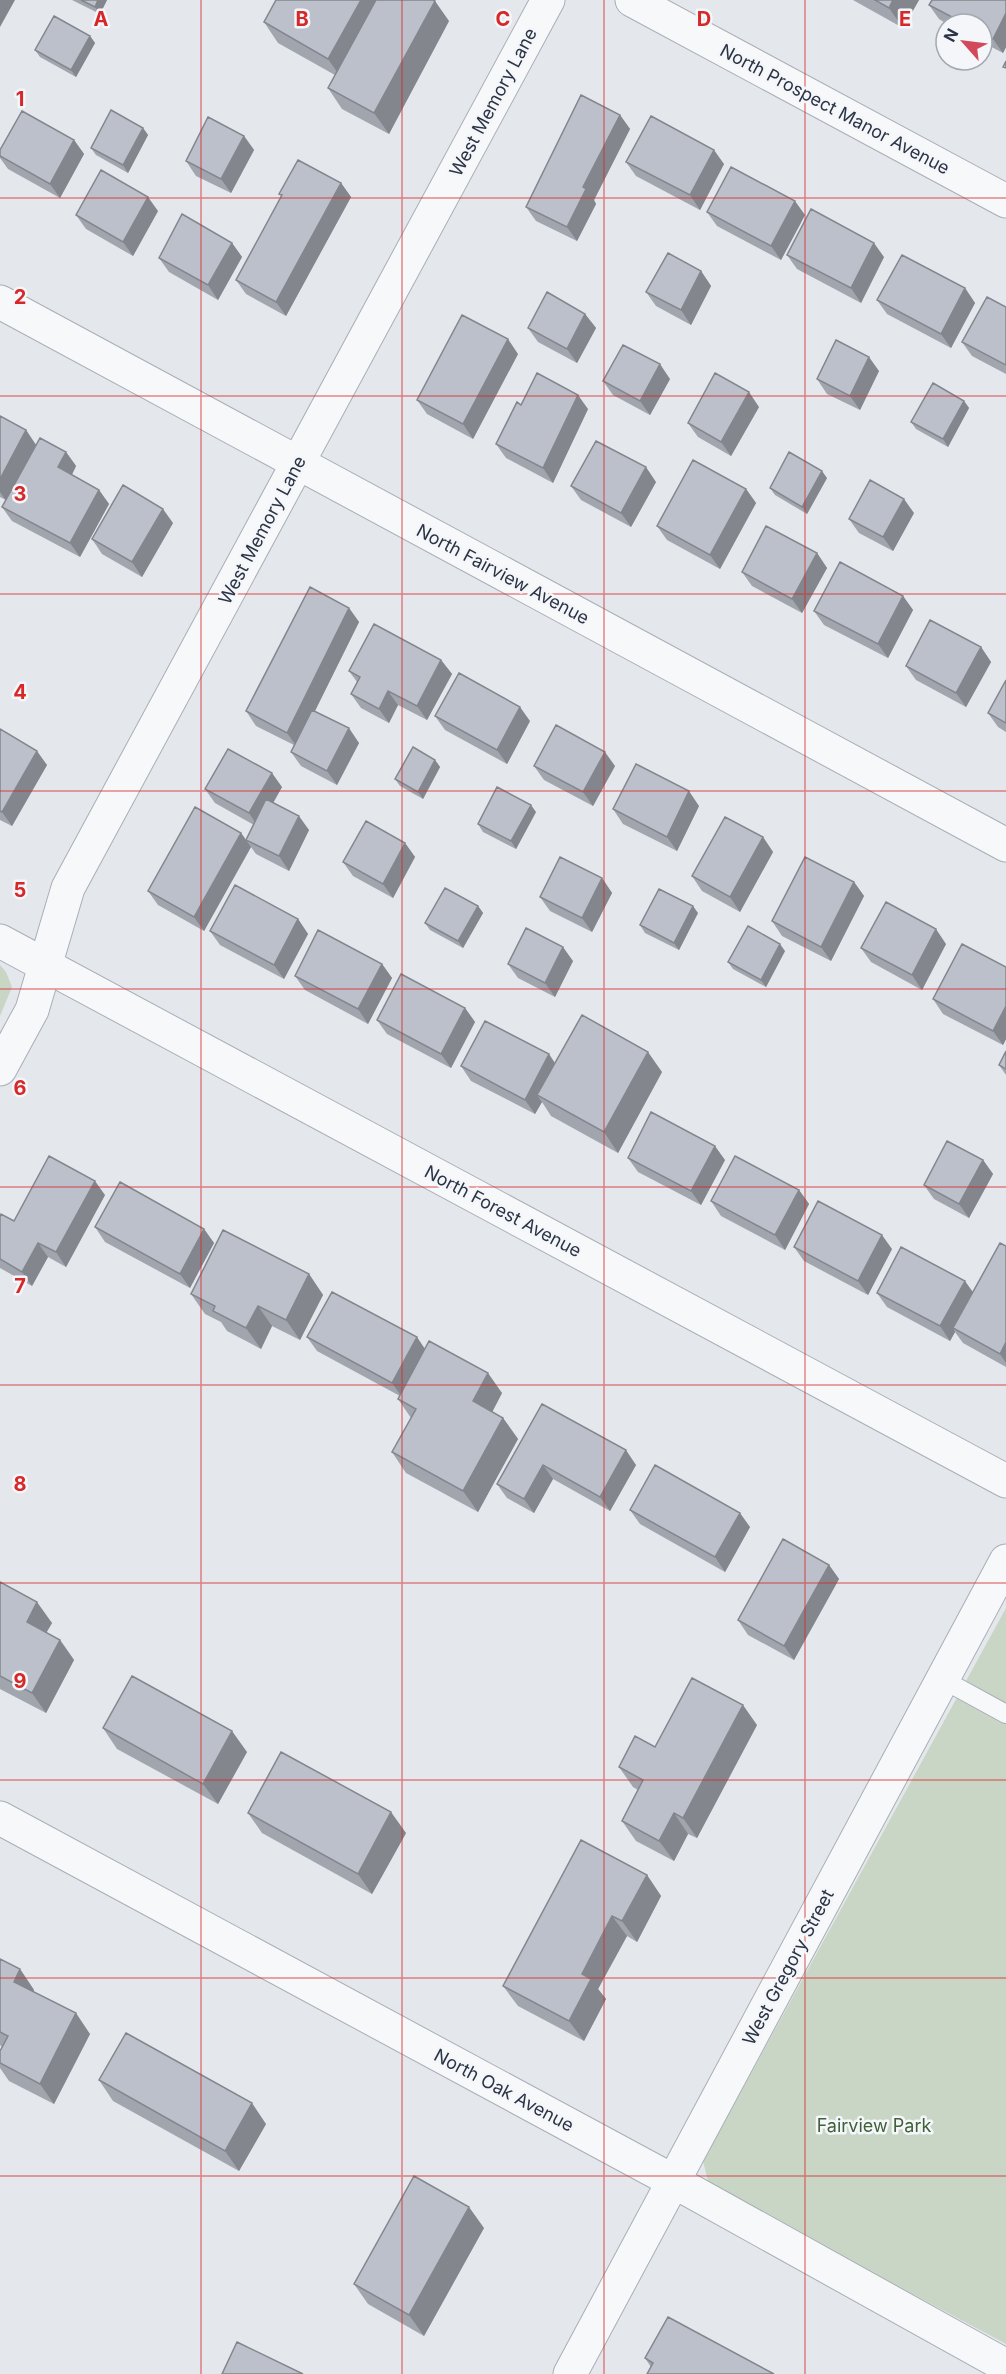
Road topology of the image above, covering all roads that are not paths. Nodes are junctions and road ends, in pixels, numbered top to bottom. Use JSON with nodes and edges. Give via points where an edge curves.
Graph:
{"nodes":[{"id":1,"x":549,"y":0,"type":"edge"},
{"id":2,"x":632,"y":0,"type":"edge"},
{"id":3,"x":1006,"y":201,"type":"edge"},
{"id":4,"x":0,"y":302,"type":"edge"},
{"id":5,"x":298,"y":464,"type":"junction"},
{"id":6,"x":1006,"y":845,"type":"edge"},
{"id":7,"x":0,"y":941,"type":"edge"},
{"id":8,"x":45,"y":966,"type":"junction"},
{"id":9,"x":0,"y":1069,"type":"edge"},
{"id":10,"x":1006,"y":1481,"type":"edge"},
{"id":11,"x":1006,"y":1561,"type":"edge"},
{"id":12,"x":942,"y":1679,"type":"junction"},
{"id":13,"x":1006,"y":1714,"type":"edge"},
{"id":14,"x":0,"y":1818,"type":"edge"},
{"id":15,"x":673,"y":2181,"type":"junction"},
{"id":16,"x":1006,"y":2366,"type":"edge"},
{"id":17,"x":570,"y":2374,"type":"edge"}],
"edges":[{"from":1,"to":5,"type":"street","name":"West Memory Lane"},
{"from":2,"to":3,"type":"street","name":"North Prospect Manor Avenue"},
{"from":4,"to":5,"type":"street","name":"North Fairview Avenue"},
{"from":5,"to":6,"type":"street","name":"North Fairview Avenue"},
{"from":5,"to":8,"type":"street","name":"West Memory Lane","via":[[68,888]]},
{"from":7,"to":8,"type":"street","name":"North Forest Avenue"},
{"from":8,"to":9,"type":"street","name":"West Memory Lane","via":[[32,1010]]},
{"from":8,"to":10,"type":"street","name":"North Forest Avenue"},
{"from":11,"to":12,"type":"street","name":"West Gregory Street"},
{"from":12,"to":13,"type":"lane"},
{"from":12,"to":15,"type":"street","name":"West Gregory Street"},
{"from":14,"to":15,"type":"street","name":"North Oak Avenue"},
{"from":15,"to":16,"type":"street","name":"North Oak Avenue"},
{"from":15,"to":17,"type":"street","name":"West Gregory Street"}]}
